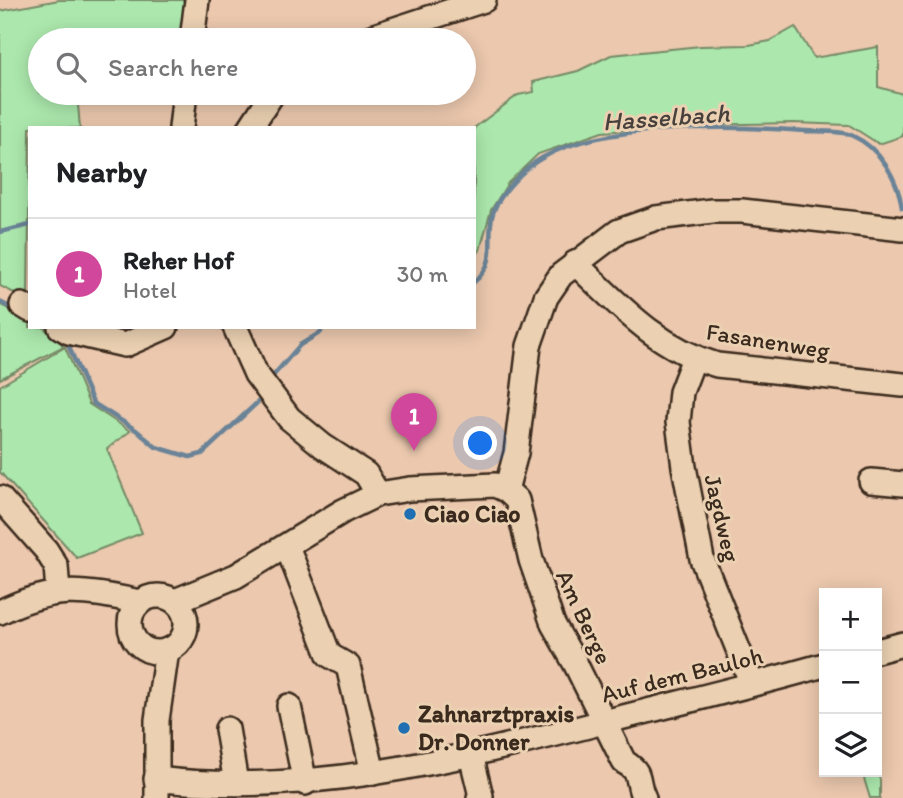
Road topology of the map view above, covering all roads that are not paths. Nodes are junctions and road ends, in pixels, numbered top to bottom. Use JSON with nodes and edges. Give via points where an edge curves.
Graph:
{"nodes":[{"id":1,"x":197,"y":0,"type":"edge"},
{"id":2,"x":484,"y":0,"type":"edge"},
{"id":3,"x":452,"y":5,"type":"edge"},
{"id":4,"x":194,"y":28,"type":"edge"},
{"id":5,"x":393,"y":28,"type":"edge"},
{"id":6,"x":184,"y":105,"type":"edge"},
{"id":7,"x":265,"y":105,"type":"edge"},
{"id":8,"x":181,"y":126,"type":"edge"},
{"id":9,"x":251,"y":126,"type":"edge"},
{"id":10,"x":903,"y":229,"type":"edge"},
{"id":11,"x":575,"y":263,"type":"junction"},
{"id":12,"x":64,"y":329,"type":"edge"},
{"id":13,"x":161,"y":329,"type":"edge"},
{"id":14,"x":237,"y":329,"type":"edge"},
{"id":15,"x":694,"y":358,"type":"junction"},
{"id":16,"x":903,"y":385,"type":"edge"},
{"id":17,"x":871,"y":481,"type":"dead end"},
{"id":18,"x":903,"y":484,"type":"edge"},
{"id":19,"x":506,"y":489,"type":"junction"},
{"id":20,"x":378,"y":494,"type":"junction"},
{"id":21,"x":0,"y":498,"type":"edge"},
{"id":22,"x":287,"y":546,"type":"junction"},
{"id":23,"x":63,"y":592,"type":"junction"},
{"id":24,"x":180,"y":610,"type":"junction"},
{"id":25,"x":0,"y":612,"type":"edge"},
{"id":26,"x":134,"y":612,"type":"junction"},
{"id":27,"x":903,"y":645,"type":"edge"},
{"id":28,"x":156,"y":650,"type":"junction"},
{"id":29,"x":882,"y":650,"type":"edge"},
{"id":30,"x":819,"y":666,"type":"edge"},
{"id":31,"x":752,"y":684,"type":"junction"},
{"id":32,"x":289,"y":706,"type":"dead end"},
{"id":33,"x":605,"y":721,"type":"junction"},
{"id":34,"x":228,"y":729,"type":"dead end"},
{"id":35,"x":471,"y":755,"type":"junction"},
{"id":36,"x":373,"y":773,"type":"junction"},
{"id":37,"x":236,"y":783,"type":"junction"},
{"id":38,"x":305,"y":783,"type":"junction"},
{"id":39,"x":157,"y":789,"type":"edge"},
{"id":40,"x":479,"y":798,"type":"edge"},
{"id":41,"x":643,"y":798,"type":"edge"}],
"edges":[{"from":1,"to":4,"type":"street"},
{"from":2,"to":3,"type":"street"},
{"from":3,"to":5,"type":"street"},
{"from":6,"to":8,"type":"street"},
{"from":7,"to":9,"type":"street"},
{"from":10,"to":11,"type":"street","via":[[712,211],[635,224]]},
{"from":11,"to":15,"type":"street","name":"Fasanenweg","via":[[644,329]]},
{"from":11,"to":19,"type":"street","via":[[546,297],[529,346],[516,453]]},
{"from":12,"to":13,"type":"street","via":[[125,345]]},
{"from":14,"to":20,"type":"street","via":[[256,374],[289,418],[366,474]]},
{"from":15,"to":16,"type":"street","name":"Fasanenweg","via":[[717,365]]},
{"from":15,"to":31,"type":"street","name":"Jagdweg","via":[[681,392],[678,422],[684,467],[702,559]]},
{"from":17,"to":18,"type":"street"},
{"from":19,"to":20,"type":"street","via":[[476,484]]},
{"from":19,"to":33,"type":"street","name":"Am Berge","via":[[517,500],[553,624]]},
{"from":20,"to":22,"type":"street"},
{"from":21,"to":23,"type":"street","via":[[46,550]]},
{"from":22,"to":24,"type":"street"},
{"from":22,"to":36,"type":"street","via":[[329,655],[348,666]]},
{"from":23,"to":25,"type":"street","via":[[41,595]]},
{"from":23,"to":26,"type":"street","via":[[87,591]]},
{"from":24,"to":26,"type":"street","via":[[157,595]]},
{"from":24,"to":28,"type":"street","via":[[182,638],[176,646]]},
{"from":26,"to":28,"type":"street","via":[[131,633],[137,643]]},
{"from":27,"to":29,"type":"street"},
{"from":28,"to":39,"type":"street"},
{"from":30,"to":31,"type":"street","name":"Auf dem Bauloh"},
{"from":31,"to":33,"type":"street","name":"Auf dem Bauloh"},
{"from":32,"to":38,"type":"street"},
{"from":33,"to":35,"type":"street","name":"Auf dem Bauloh"},
{"from":33,"to":41,"type":"street","name":"Am Berge","via":[[624,762],[640,780]]},
{"from":34,"to":37,"type":"street"},
{"from":35,"to":36,"type":"street","name":"Auf dem Bauloh"},
{"from":35,"to":40,"type":"street"},
{"from":36,"to":38,"type":"street","name":"Auf dem Bauloh"},
{"from":37,"to":38,"type":"street","name":"Auf dem Bauloh"},
{"from":37,"to":39,"type":"street","name":"Auf dem Bauloh","via":[[182,782]]}]}
